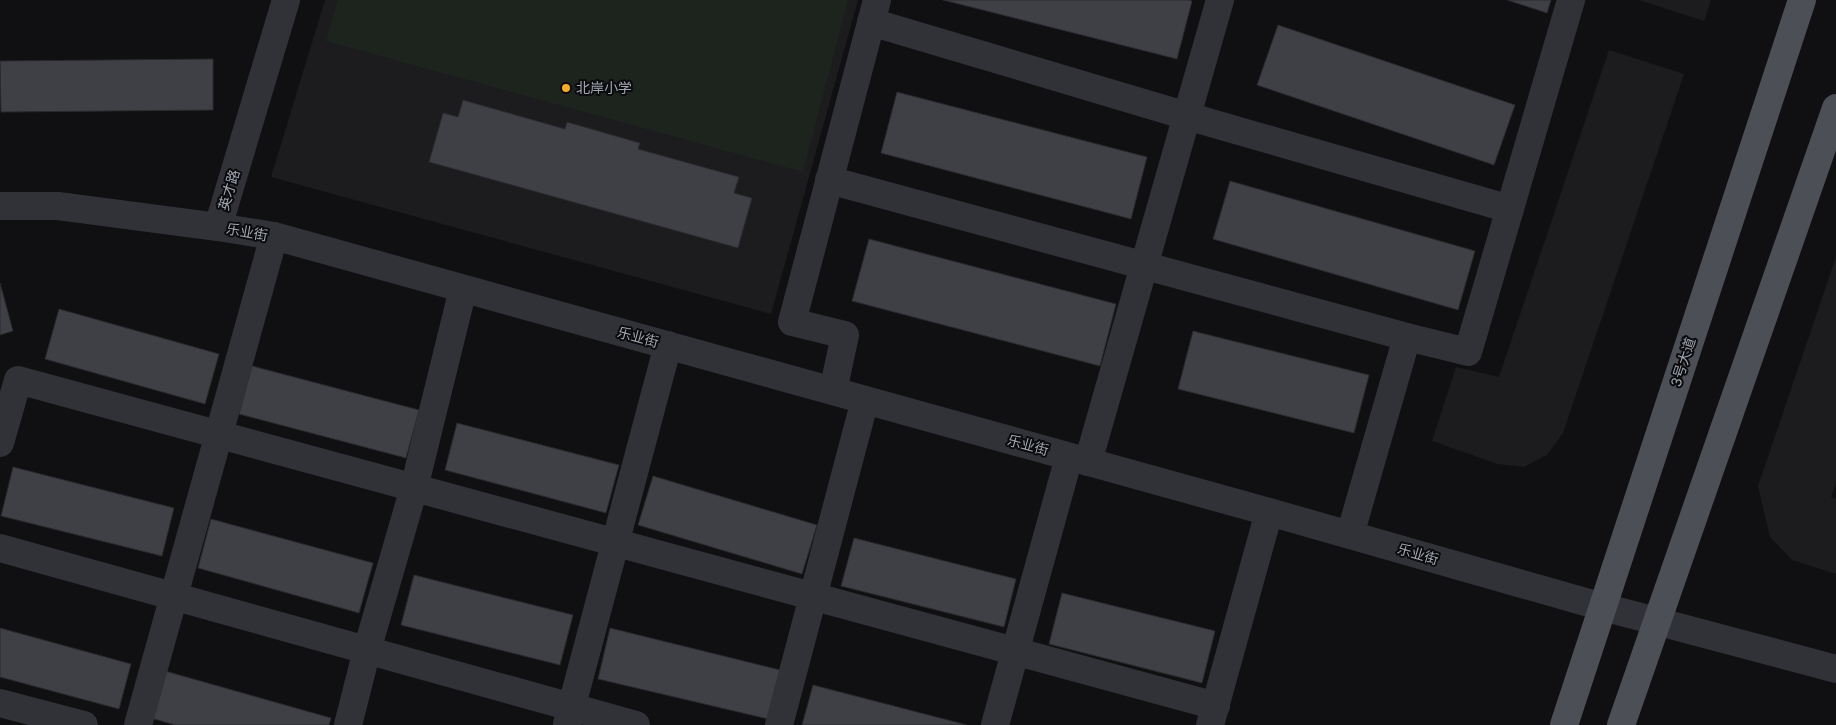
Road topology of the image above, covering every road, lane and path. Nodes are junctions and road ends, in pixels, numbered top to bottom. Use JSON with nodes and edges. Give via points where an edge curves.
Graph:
{"nodes":[{"id":1,"x":286,"y":0,"type":"edge"},
{"id":2,"x":1220,"y":0,"type":"edge"},
{"id":3,"x":1571,"y":0,"type":"edge"},
{"id":4,"x":1802,"y":0,"type":"edge"},
{"id":5,"x":874,"y":11,"type":"edge"},
{"id":6,"x":1836,"y":108,"type":"edge"},
{"id":7,"x":1187,"y":116,"type":"junction"},
{"id":8,"x":829,"y":180,"type":"junction"},
{"id":9,"x":0,"y":206,"type":"edge"},
{"id":10,"x":1510,"y":209,"type":"junction"},
{"id":11,"x":218,"y":227,"type":"junction"},
{"id":12,"x":274,"y":236,"type":"junction"},
{"id":13,"x":1144,"y":265,"type":"junction"},
{"id":14,"x":463,"y":289,"type":"junction"},
{"id":15,"x":1407,"y":337,"type":"junction"},
{"id":16,"x":668,"y":346,"type":"junction"},
{"id":17,"x":833,"y":392,"type":"junction"},
{"id":18,"x":865,"y":400,"type":"junction"},
{"id":19,"x":219,"y":435,"type":"junction"},
{"id":20,"x":0,"y":443,"type":"edge"},
{"id":21,"x":1078,"y":459,"type":"junction"},
{"id":22,"x":414,"y":488,"type":"junction"},
{"id":23,"x":1269,"y":512,"type":"junction"},
{"id":24,"x":1350,"y":535,"type":"junction"},
{"id":25,"x":615,"y":543,"type":"junction"},
{"id":26,"x":0,"y":548,"type":"edge"},
{"id":27,"x":174,"y":596,"type":"junction"},
{"id":28,"x":814,"y":597,"type":"junction"},
{"id":29,"x":1603,"y":607,"type":"junction"},
{"id":30,"x":1658,"y":620,"type":"junction"},
{"id":31,"x":366,"y":650,"type":"junction"},
{"id":32,"x":1015,"y":651,"type":"junction"},
{"id":33,"x":1836,"y":669,"type":"edge"},
{"id":34,"x":0,"y":702,"type":"edge"},
{"id":35,"x":569,"y":716,"type":"edge"},
{"id":36,"x":1213,"y":716,"type":"edge"},
{"id":37,"x":84,"y":725,"type":"edge"},
{"id":38,"x":138,"y":725,"type":"edge"},
{"id":39,"x":348,"y":725,"type":"edge"},
{"id":40,"x":636,"y":725,"type":"edge"},
{"id":41,"x":779,"y":725,"type":"edge"},
{"id":42,"x":994,"y":725,"type":"edge"},
{"id":43,"x":1564,"y":725,"type":"edge"},
{"id":44,"x":1621,"y":725,"type":"edge"}],
"edges":[{"from":1,"to":11,"type":"street","name":"英才路"},
{"from":2,"to":7,"type":"street"},
{"from":3,"to":10,"type":"street"},
{"from":4,"to":29,"type":"main road","name":"3号大道"},
{"from":5,"to":7,"type":"street"},
{"from":5,"to":8,"type":"street"},
{"from":6,"to":30,"type":"main road"},
{"from":7,"to":10,"type":"street"},
{"from":7,"to":13,"type":"street"},
{"from":8,"to":13,"type":"street"},
{"from":8,"to":17,"type":"street","via":[[792,322],[845,335]]},
{"from":9,"to":11,"type":"street","name":"英才路","via":[[58,206]]},
{"from":10,"to":15,"type":"street","via":[[1468,352]]},
{"from":11,"to":12,"type":"street","name":"乐业街"},
{"from":12,"to":14,"type":"street","name":"乐业街"},
{"from":12,"to":19,"type":"street"},
{"from":13,"to":15,"type":"street"},
{"from":13,"to":21,"type":"street"},
{"from":14,"to":16,"type":"street","name":"乐业街"},
{"from":14,"to":22,"type":"street"},
{"from":15,"to":24,"type":"street"},
{"from":16,"to":17,"type":"street","name":"乐业街"},
{"from":16,"to":25,"type":"street"},
{"from":17,"to":18,"type":"street","name":"乐业街"},
{"from":18,"to":21,"type":"street","name":"乐业街"},
{"from":18,"to":28,"type":"street"},
{"from":19,"to":20,"type":"street","via":[[18,380]]},
{"from":19,"to":22,"type":"street"},
{"from":19,"to":27,"type":"street"},
{"from":21,"to":23,"type":"street","name":"乐业街"},
{"from":21,"to":32,"type":"street"},
{"from":22,"to":25,"type":"street"},
{"from":22,"to":31,"type":"street"},
{"from":23,"to":24,"type":"street","name":"乐业街"},
{"from":23,"to":36,"type":"street"},
{"from":24,"to":29,"type":"street","name":"乐业街"},
{"from":25,"to":28,"type":"street"},
{"from":25,"to":35,"type":"street"},
{"from":26,"to":27,"type":"street"},
{"from":27,"to":31,"type":"street"},
{"from":27,"to":38,"type":"street"},
{"from":28,"to":32,"type":"street"},
{"from":28,"to":41,"type":"street"},
{"from":29,"to":30,"type":"street","name":"乐业街"},
{"from":29,"to":43,"type":"main road","name":"3号大道"},
{"from":30,"to":33,"type":"street","name":"乐业街"},
{"from":30,"to":44,"type":"main road"},
{"from":31,"to":35,"type":"street"},
{"from":31,"to":39,"type":"street"},
{"from":32,"to":36,"type":"street"},
{"from":32,"to":42,"type":"street"},
{"from":34,"to":37,"type":"street"},
{"from":35,"to":40,"type":"street"}]}
